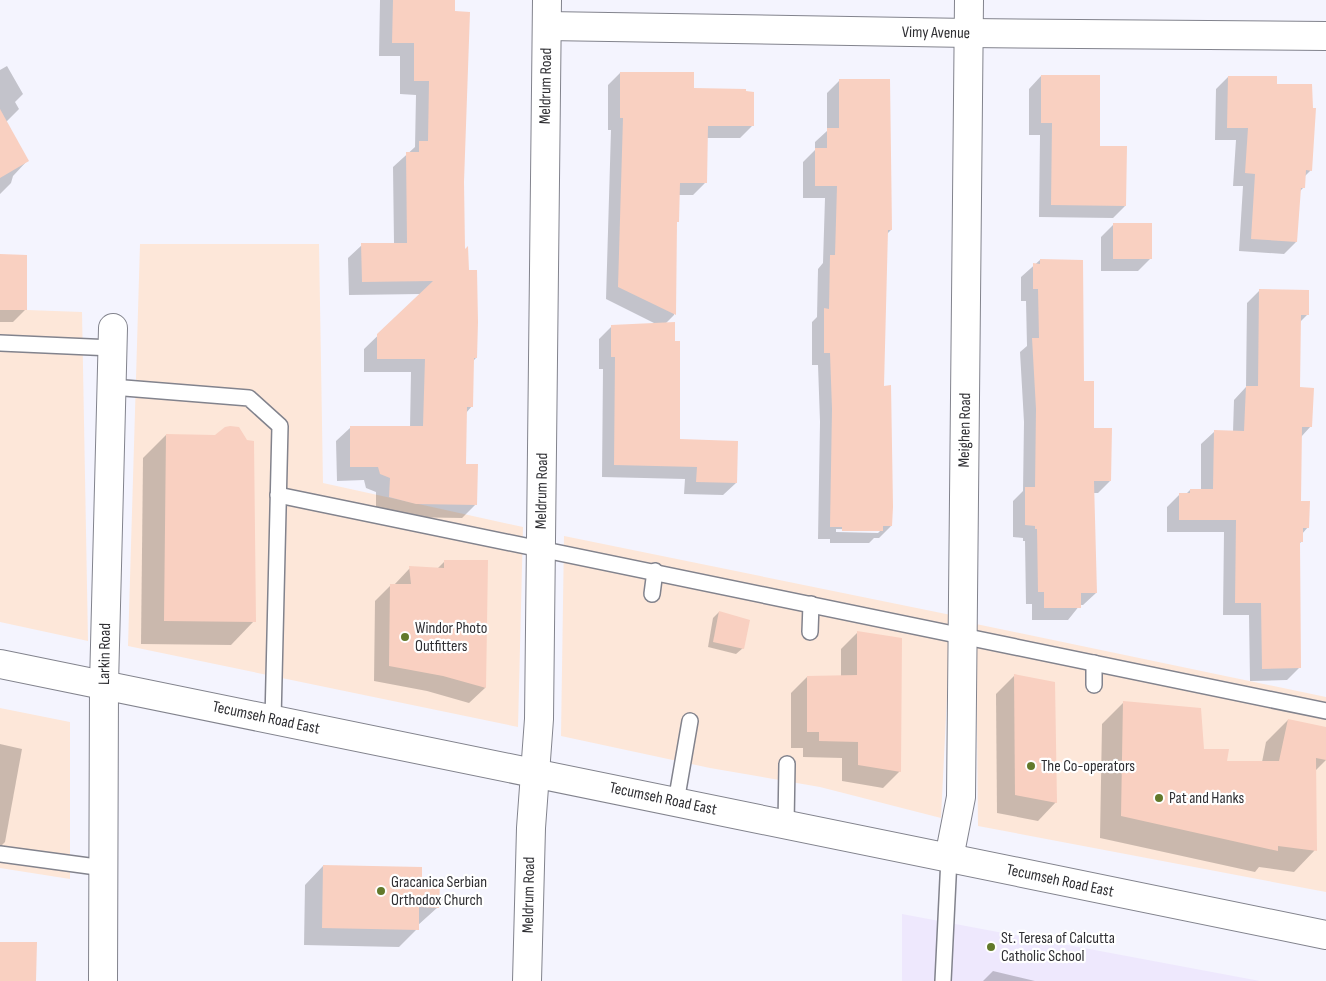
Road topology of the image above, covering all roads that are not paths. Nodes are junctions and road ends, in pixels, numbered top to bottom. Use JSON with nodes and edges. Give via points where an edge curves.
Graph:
{"nodes":[{"id":1,"x":969,"y":0,"type":"edge"},
{"id":2,"x":547,"y":13,"type":"edge"},
{"id":3,"x":969,"y":33,"type":"junction"},
{"id":4,"x":1326,"y":36,"type":"edge"},
{"id":5,"x":113,"y":338,"type":"joint"},
{"id":6,"x":0,"y":343,"type":"edge"},
{"id":7,"x":112,"y":387,"type":"junction"},
{"id":8,"x":278,"y":495,"type":"junction"},
{"id":9,"x":541,"y":548,"type":"junction"},
{"id":10,"x":655,"y":572,"type":"junction"},
{"id":11,"x":652,"y":594,"type":"dead end"},
{"id":12,"x":811,"y":604,"type":"junction"},
{"id":13,"x":810,"y":632,"type":"dead end"},
{"id":14,"x":962,"y":636,"type":"junction"},
{"id":15,"x":1094,"y":663,"type":"junction"},
{"id":16,"x":0,"y":664,"type":"edge"},
{"id":17,"x":104,"y":685,"type":"junction"},
{"id":18,"x":1094,"y":685,"type":"dead end"},
{"id":19,"x":1326,"y":712,"type":"edge"},
{"id":20,"x":273,"y":720,"type":"junction"},
{"id":21,"x":690,"y":721,"type":"dead end"},
{"id":22,"x":787,"y":764,"type":"dead end"},
{"id":23,"x":534,"y":773,"type":"junction"},
{"id":24,"x":676,"y":802,"type":"junction"},
{"id":25,"x":786,"y":824,"type":"junction"},
{"id":26,"x":0,"y":854,"type":"edge"},
{"id":27,"x":949,"y":858,"type":"junction"},
{"id":28,"x":104,"y":868,"type":"junction"},
{"id":29,"x":1326,"y":935,"type":"edge"},
{"id":30,"x":103,"y":981,"type":"edge"},
{"id":31,"x":527,"y":981,"type":"edge"},
{"id":32,"x":943,"y":981,"type":"edge"}],
"edges":[{"from":1,"to":3,"type":"street","name":"Meighen Road"},
{"from":2,"to":3,"type":"street","name":"Vimy Avenue"},
{"from":2,"to":9,"type":"street","name":"Meldrum Road"},
{"from":3,"to":4,"type":"street","name":"Vimy Avenue"},
{"from":3,"to":14,"type":"street","name":"Meighen Road"},
{"from":5,"to":6,"type":"lane"},
{"from":5,"to":7,"type":"street","name":"Larkin Road"},
{"from":7,"to":8,"type":"lane","via":[[249,398],[280,426]]},
{"from":7,"to":17,"type":"street","name":"Larkin Road"},
{"from":8,"to":9,"type":"lane"},
{"from":8,"to":20,"type":"lane"},
{"from":9,"to":10,"type":"lane"},
{"from":9,"to":23,"type":"street","name":"Meldrum Road","via":[[539,719]]},
{"from":10,"to":11,"type":"lane"},
{"from":10,"to":12,"type":"lane"},
{"from":12,"to":13,"type":"lane"},
{"from":12,"to":14,"type":"lane"},
{"from":14,"to":15,"type":"lane"},
{"from":14,"to":27,"type":"street","name":"Meighen Road","via":[[961,797]]},
{"from":15,"to":18,"type":"lane"},
{"from":15,"to":19,"type":"lane"},
{"from":16,"to":17,"type":"street","name":"Tecumseh Road East"},
{"from":17,"to":20,"type":"street","name":"Tecumseh Road East"},
{"from":17,"to":28,"type":"street","name":"Larkin Road"},
{"from":20,"to":23,"type":"street","name":"Tecumseh Road East"},
{"from":21,"to":24,"type":"lane"},
{"from":22,"to":25,"type":"lane"},
{"from":23,"to":24,"type":"street","name":"Tecumseh Road East"},
{"from":23,"to":31,"type":"street","name":"Meldrum Road"},
{"from":24,"to":25,"type":"street","name":"Tecumseh Road East"},
{"from":25,"to":27,"type":"street","name":"Tecumseh Road East"},
{"from":26,"to":28,"type":"lane"},
{"from":27,"to":29,"type":"street","name":"Tecumseh Road East"},
{"from":27,"to":32,"type":"lane"},
{"from":28,"to":30,"type":"street","name":"Larkin Road"}]}
